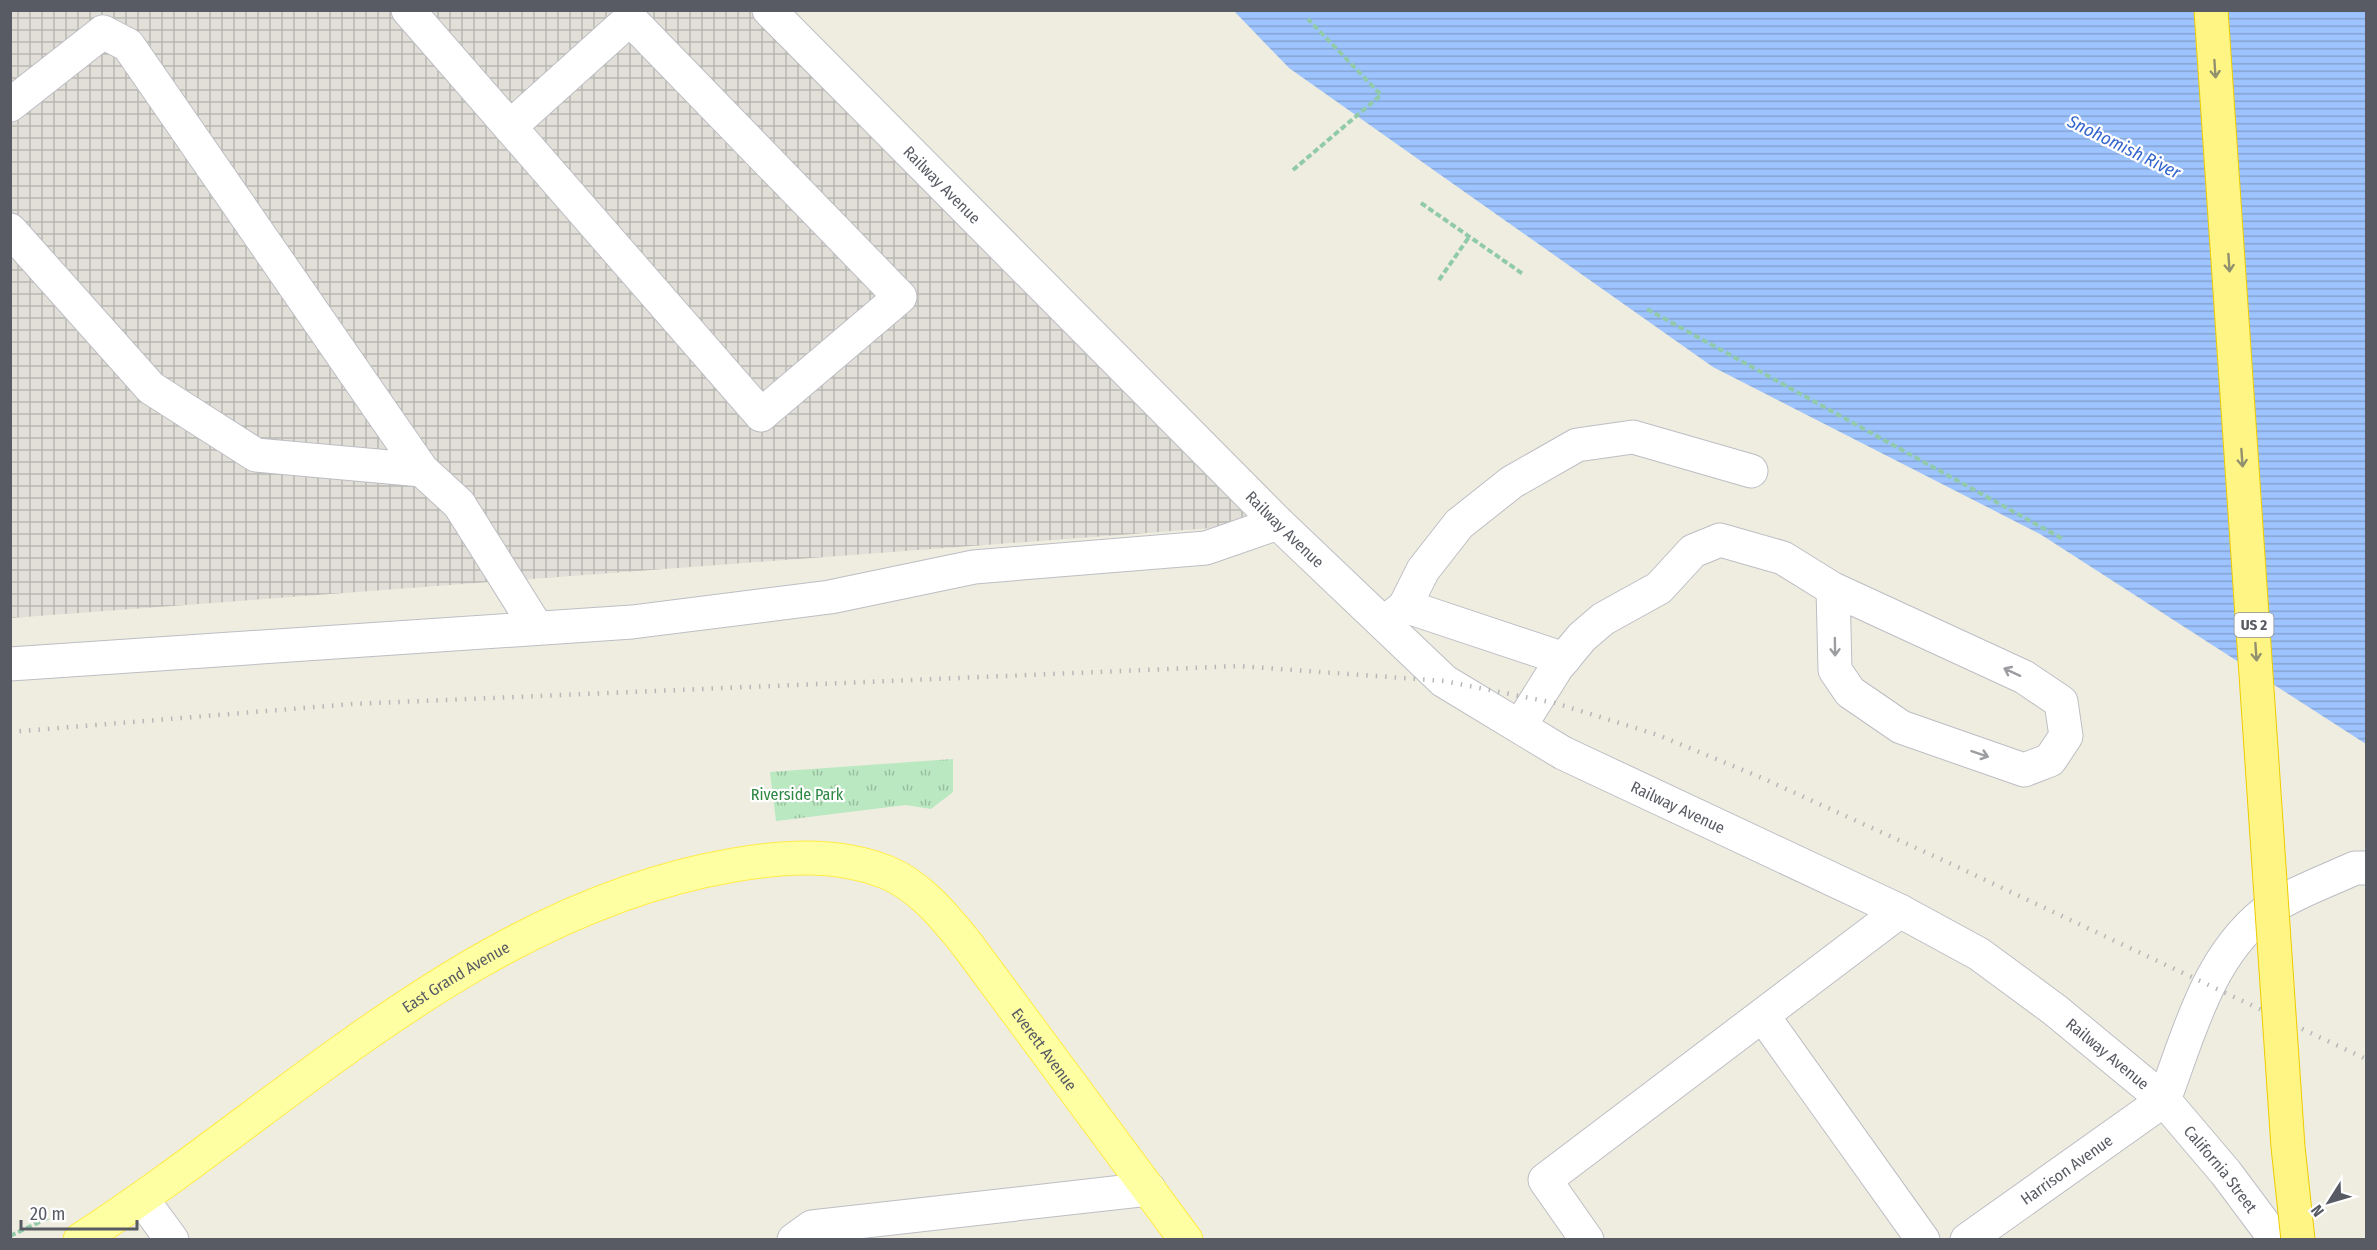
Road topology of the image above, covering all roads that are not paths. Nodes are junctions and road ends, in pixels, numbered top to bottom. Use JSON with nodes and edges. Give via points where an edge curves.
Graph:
{"nodes":[{"id":1,"x":408,"y":10,"type":"edge"},
{"id":2,"x":769,"y":10,"type":"edge"},
{"id":3,"x":2211,"y":10,"type":"edge"},
{"id":4,"x":626,"y":15,"type":"edge"},
{"id":5,"x":10,"y":105,"type":"edge"},
{"id":6,"x":511,"y":126,"type":"junction"},
{"id":7,"x":10,"y":230,"type":"edge"},
{"id":8,"x":422,"y":470,"type":"junction"},
{"id":9,"x":1751,"y":471,"type":"dead end"},
{"id":10,"x":1278,"y":523,"type":"junction"},
{"id":11,"x":1833,"y":589,"type":"junction"},
{"id":12,"x":1394,"y":615,"type":"junction"},
{"id":13,"x":537,"y":628,"type":"junction"},
{"id":14,"x":1564,"y":659,"type":"junction"},
{"id":15,"x":10,"y":664,"type":"edge"},
{"id":16,"x":1520,"y":726,"type":"junction"},
{"id":17,"x":2367,"y":868,"type":"edge"},
{"id":18,"x":888,"y":873,"type":"joint"},
{"id":19,"x":1900,"y":911,"type":"junction"},
{"id":20,"x":1763,"y":1016,"type":"junction"},
{"id":21,"x":2164,"y":1100,"type":"junction"},
{"id":22,"x":1149,"y":1189,"type":"junction"},
{"id":23,"x":142,"y":1199,"type":"junction"},
{"id":24,"x":80,"y":1239,"type":"edge"},
{"id":25,"x":172,"y":1239,"type":"edge"},
{"id":26,"x":794,"y":1239,"type":"edge"},
{"id":27,"x":1186,"y":1239,"type":"edge"},
{"id":28,"x":1587,"y":1239,"type":"edge"},
{"id":29,"x":1923,"y":1239,"type":"edge"},
{"id":30,"x":1967,"y":1239,"type":"edge"},
{"id":31,"x":2276,"y":1239,"type":"edge"},
{"id":32,"x":2298,"y":1239,"type":"edge"}],
"edges":[{"from":1,"to":6,"type":"street"},
{"from":2,"to":10,"type":"street","name":"Railway Avenue"},
{"from":3,"to":32,"type":"highway","number":"US 2","one_way":true,"bridge":true,"via":[[2288,1147]]},
{"from":4,"to":6,"type":"street"},
{"from":4,"to":6,"type":"street","via":[[900,297],[761,415]]},
{"from":5,"to":8,"type":"street","via":[[103,32],[128,45]]},
{"from":7,"to":8,"type":"street","via":[[151,388],[256,455]]},
{"from":8,"to":13,"type":"street","via":[[459,504]]},
{"from":9,"to":12,"type":"street","via":[[1634,438],[1577,444],[1512,482],[1459,524]]},
{"from":10,"to":12,"type":"street","name":"Railway Avenue"},
{"from":10,"to":13,"type":"street","via":[[1206,548],[974,567],[830,597],[632,622]]},
{"from":11,"to":11,"type":"street","one_way":true,"via":[[1835,670],[1850,692],[1901,727],[2024,770],[2050,760],[2067,736],[2061,702],[2024,677]]},
{"from":11,"to":14,"type":"street","via":[[1783,558],[1720,540],[1693,552],[1659,588],[1603,619]]},
{"from":12,"to":14,"type":"street"},
{"from":12,"to":16,"type":"street","name":"Railway Avenue","via":[[1444,681]]},
{"from":13,"to":15,"type":"street"},
{"from":14,"to":16,"type":"street"},
{"from":16,"to":19,"type":"street","name":"Railway Avenue","via":[[1563,753]]},
{"from":17,"to":21,"type":"street","via":[[2355,868],[2266,911],[2239,936],[2207,984]]},
{"from":18,"to":22,"type":"main road","name":"Everett Avenue","via":[[938,909]]},
{"from":18,"to":23,"type":"main road","name":"East Grand Avenue","via":[[842,859],[776,858],[685,873],[568,917],[458,972],[404,1006]]},
{"from":19,"to":20,"type":"street"},
{"from":19,"to":21,"type":"street","name":"Railway Avenue","via":[[1979,954],[2055,1010]]},
{"from":20,"to":28,"type":"street","via":[[1545,1180]]},
{"from":20,"to":29,"type":"street"},
{"from":21,"to":30,"type":"street","name":"Harrison Avenue"},
{"from":21,"to":31,"type":"street","name":"California Street"},
{"from":22,"to":26,"type":"street","via":[[812,1227]]},
{"from":22,"to":27,"type":"main road","name":"Everett Avenue"},
{"from":23,"to":24,"type":"main road","name":"East Grand Avenue"},
{"from":23,"to":25,"type":"street"}]}
